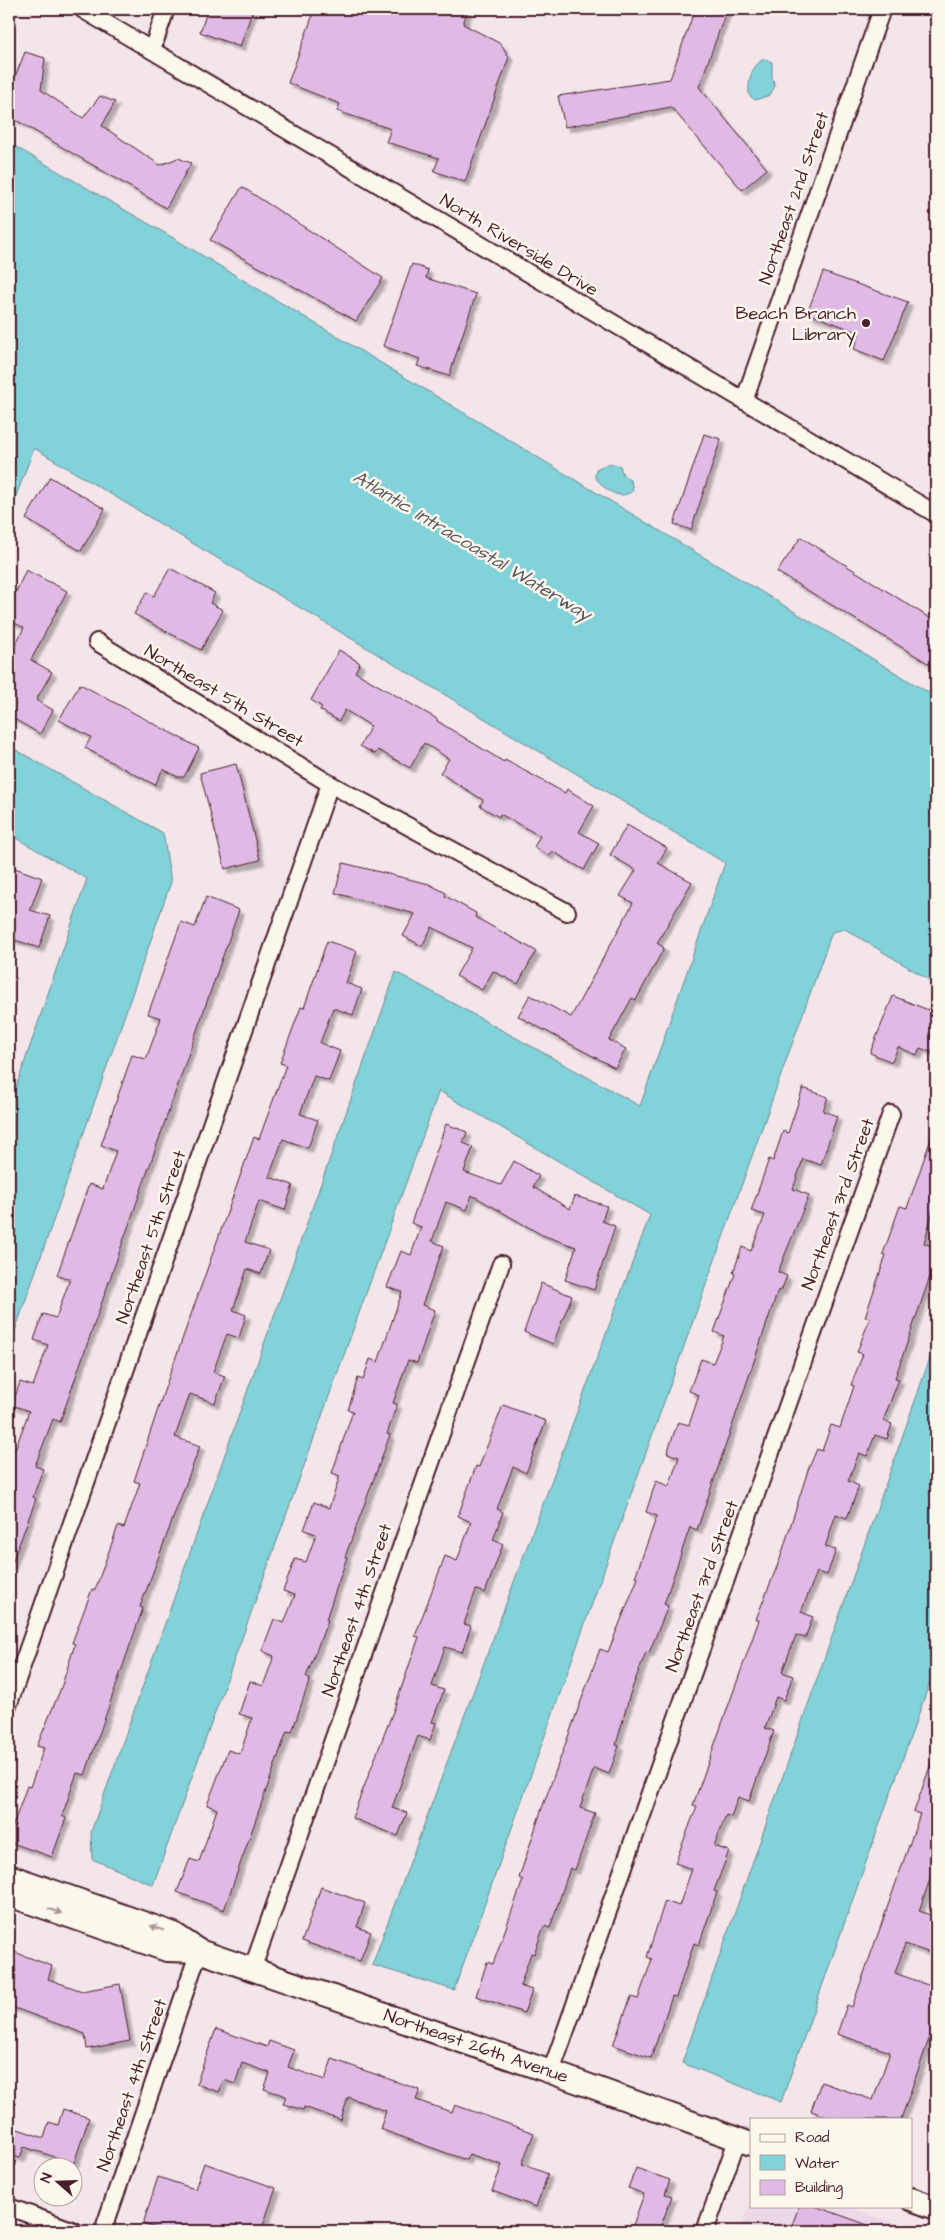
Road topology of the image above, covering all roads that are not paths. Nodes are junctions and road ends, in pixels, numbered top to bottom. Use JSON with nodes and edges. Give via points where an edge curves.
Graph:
{"nodes":[{"id":1,"x":82,"y":9,"type":"edge"},
{"id":2,"x":166,"y":9,"type":"edge"},
{"id":3,"x":882,"y":9,"type":"edge"},
{"id":4,"x":152,"y":50,"type":"junction"},
{"id":5,"x":744,"y":401,"type":"junction"},
{"id":6,"x":936,"y":514,"type":"edge"},
{"id":7,"x":98,"y":642,"type":"dead end"},
{"id":8,"x":330,"y":784,"type":"junction"},
{"id":9,"x":567,"y":912,"type":"dead end"},
{"id":10,"x":891,"y":1114,"type":"dead end"},
{"id":11,"x":501,"y":1264,"type":"dead end"},
{"id":12,"x":9,"y":1703,"type":"edge"},
{"id":13,"x":9,"y":1876,"type":"edge"},
{"id":14,"x":9,"y":1896,"type":"edge"},
{"id":15,"x":199,"y":1951,"type":"junction"},
{"id":16,"x":252,"y":1970,"type":"junction"},
{"id":17,"x":552,"y":2072,"type":"junction"},
{"id":18,"x":744,"y":2142,"type":"edge"},
{"id":19,"x":912,"y":2199,"type":"edge"},
{"id":20,"x":9,"y":2207,"type":"edge"},
{"id":21,"x":936,"y":2208,"type":"edge"},
{"id":22,"x":74,"y":2231,"type":"edge"},
{"id":23,"x":103,"y":2231,"type":"edge"},
{"id":24,"x":705,"y":2231,"type":"edge"}],
"edges":[{"from":1,"to":4,"type":"street","name":"North Riverside Drive"},
{"from":2,"to":4,"type":"street"},
{"from":3,"to":5,"type":"street","name":"Northeast 2nd Street"},
{"from":4,"to":5,"type":"street","name":"North Riverside Drive"},
{"from":5,"to":6,"type":"street","name":"North Riverside Drive"},
{"from":7,"to":8,"type":"street","name":"Northeast 5th Street"},
{"from":8,"to":9,"type":"street","name":"Northeast 5th Street"},
{"from":8,"to":12,"type":"street","name":"Northeast 5th Street"},
{"from":10,"to":17,"type":"street","name":"Northeast 3rd Street"},
{"from":11,"to":16,"type":"street","name":"Northeast 4th Street"},
{"from":15,"to":13,"type":"street","name":"Northeast 26th Avenue","one_way":true,"via":[[174,1934]]},
{"from":14,"to":15,"type":"street","name":"Northeast 26th Avenue","one_way":true,"via":[[167,1950]]},
{"from":15,"to":16,"type":"street","name":"Northeast 26th Avenue"},
{"from":15,"to":23,"type":"street","name":"Northeast 4th Street"},
{"from":16,"to":17,"type":"street","name":"Northeast 26th Avenue"},
{"from":17,"to":18,"type":"street","name":"Northeast 26th Avenue"},
{"from":18,"to":24,"type":"street"},
{"from":19,"to":21,"type":"street"},
{"from":20,"to":22,"type":"street"}]}
